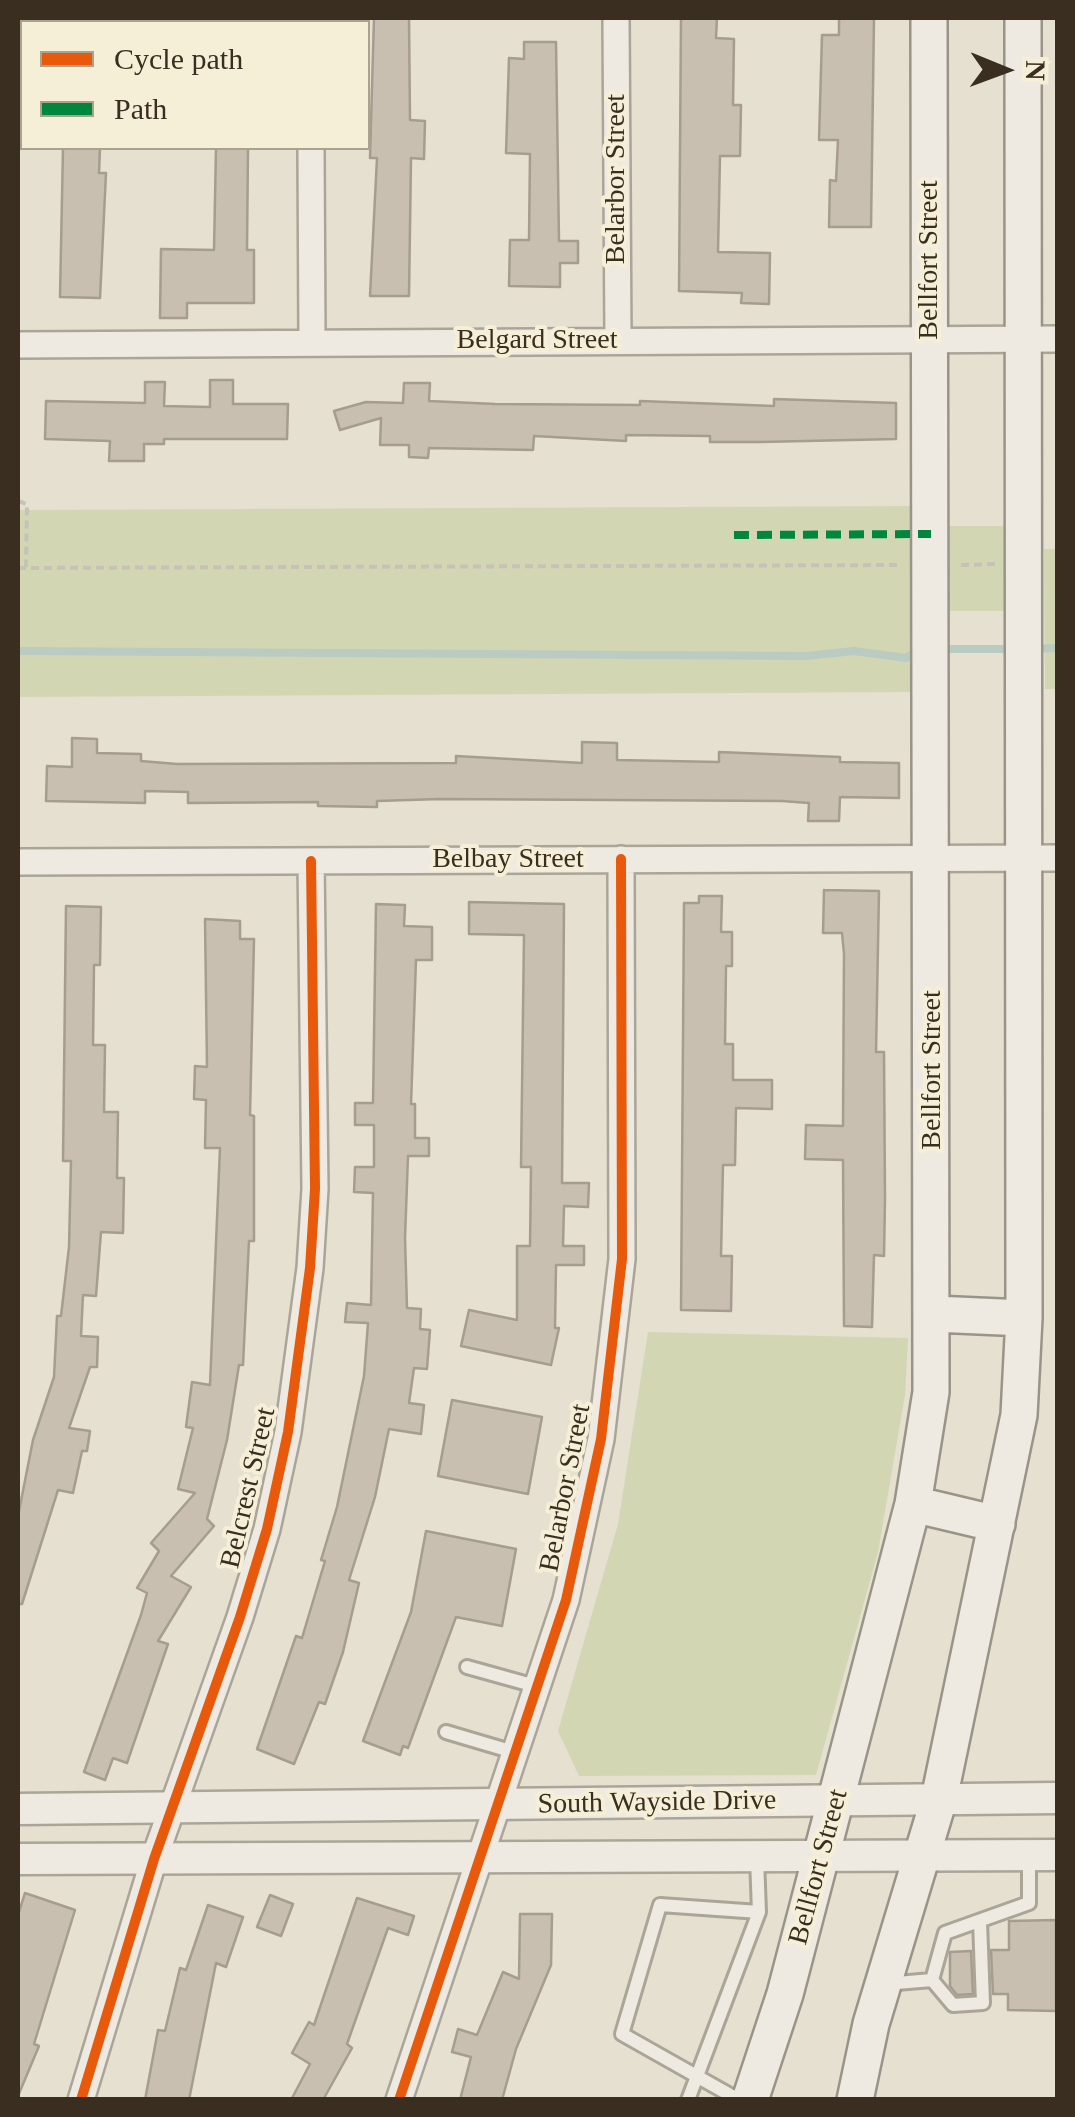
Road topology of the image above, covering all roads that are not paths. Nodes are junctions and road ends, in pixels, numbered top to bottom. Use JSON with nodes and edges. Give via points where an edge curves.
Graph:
{"nodes":[{"id":1,"x":616,"y":18,"type":"edge"},
{"id":2,"x":929,"y":18,"type":"edge"},
{"id":3,"x":1023,"y":18,"type":"edge"},
{"id":4,"x":311,"y":150,"type":"edge"},
{"id":5,"x":1041,"y":339,"type":"edge"},
{"id":6,"x":931,"y":340,"type":"junction"},
{"id":7,"x":618,"y":341,"type":"junction"},
{"id":8,"x":312,"y":342,"type":"junction"},
{"id":9,"x":18,"y":345,"type":"edge"},
{"id":10,"x":933,"y":856,"type":"junction"},
{"id":11,"x":1041,"y":858,"type":"edge"},
{"id":12,"x":620,"y":859,"type":"junction"},
{"id":13,"x":311,"y":861,"type":"junction"},
{"id":14,"x":18,"y":862,"type":"edge"},
{"id":15,"x":934,"y":1314,"type":"junction"},
{"id":16,"x":1024,"y":1318,"type":"junction"},
{"id":17,"x":913,"y":1504,"type":"junction"},
{"id":18,"x":997,"y":1524,"type":"junction"},
{"id":19,"x":467,"y":1667,"type":"dead end"},
{"id":20,"x":539,"y":1687,"type":"junction"},
{"id":21,"x":446,"y":1732,"type":"dead end"},
{"id":22,"x":517,"y":1753,"type":"junction"},
{"id":23,"x":1058,"y":1798,"type":"edge"},
{"id":24,"x":939,"y":1799,"type":"junction"},
{"id":25,"x":836,"y":1800,"type":"junction"},
{"id":26,"x":500,"y":1804,"type":"junction"},
{"id":27,"x":174,"y":1806,"type":"junction"},
{"id":28,"x":18,"y":1809,"type":"edge"},
{"id":29,"x":920,"y":1854,"type":"junction"},
{"id":30,"x":480,"y":1855,"type":"junction"},
{"id":31,"x":757,"y":1855,"type":"junction"},
{"id":32,"x":822,"y":1855,"type":"junction"},
{"id":33,"x":1043,"y":1855,"type":"edge"},
{"id":34,"x":154,"y":1859,"type":"junction"},
{"id":35,"x":18,"y":1860,"type":"edge"},
{"id":36,"x":759,"y":1912,"type":"junction"},
{"id":37,"x":980,"y":1920,"type":"junction"},
{"id":38,"x":950,"y":1978,"type":"dead end"},
{"id":39,"x":932,"y":1980,"type":"junction"},
{"id":40,"x":883,"y":1984,"type":"junction"},
{"id":41,"x":695,"y":2072,"type":"junction"},
{"id":42,"x":80,"y":2100,"type":"edge"},
{"id":43,"x":399,"y":2100,"type":"edge"},
{"id":44,"x":688,"y":2100,"type":"edge"},
{"id":45,"x":739,"y":2100,"type":"edge"},
{"id":46,"x":750,"y":2100,"type":"edge"},
{"id":47,"x":855,"y":2100,"type":"edge"}],
"edges":[{"from":1,"to":7,"type":"street","name":"Belarbor Street"},
{"from":2,"to":6,"type":"main road","name":"Bellfort Street"},
{"from":3,"to":5,"type":"main road"},
{"from":4,"to":8,"type":"street"},
{"from":5,"to":6,"type":"street","name":"Belgard Street"},
{"from":5,"to":11,"type":"main road","via":[[1024,616]]},
{"from":6,"to":7,"type":"street","name":"Belgard Street"},
{"from":6,"to":10,"type":"main road","name":"Bellfort Street"},
{"from":7,"to":8,"type":"street","name":"Belgard Street"},
{"from":8,"to":9,"type":"street","name":"Belgard Street"},
{"from":10,"to":11,"type":"street","name":"Belbay Street"},
{"from":10,"to":12,"type":"street","name":"Belbay Street"},
{"from":10,"to":15,"type":"main road","name":"Bellfort Street"},
{"from":11,"to":16,"type":"main road"},
{"from":12,"to":13,"type":"street","name":"Belbay Street"},
{"from":12,"to":20,"type":"street","name":"Belarbor Street","via":[[622,1260],[614,1354],[584,1530]]},
{"from":13,"to":14,"type":"street","name":"Belbay Street"},
{"from":13,"to":27,"type":"street","name":"Belcrest Street","via":[[314,1189],[302,1342],[267,1530]]},
{"from":15,"to":16,"type":"main road"},
{"from":15,"to":17,"type":"main road","name":"Bellfort Street","via":[[931,1392]]},
{"from":16,"to":18,"type":"main road","via":[[1019,1414]]},
{"from":17,"to":18,"type":"main road"},
{"from":17,"to":25,"type":"main road","name":"Bellfort Street"},
{"from":18,"to":24,"type":"main road"},
{"from":19,"to":20,"type":"lane"},
{"from":20,"to":22,"type":"street","name":"Belarbor Street"},
{"from":21,"to":22,"type":"lane"},
{"from":22,"to":26,"type":"street","name":"Belarbor Street"},
{"from":23,"to":24,"type":"street","name":"South Wayside Drive"},
{"from":24,"to":25,"type":"street","name":"South Wayside Drive"},
{"from":24,"to":29,"type":"main road"},
{"from":25,"to":26,"type":"street","name":"South Wayside Drive"},
{"from":25,"to":32,"type":"main road","name":"Bellfort Street"},
{"from":26,"to":27,"type":"street","name":"South Wayside Drive"},
{"from":26,"to":30,"type":"street","name":"Belarbor Street"},
{"from":27,"to":28,"type":"street","name":"South Wayside Drive"},
{"from":27,"to":34,"type":"street","name":"Belcrest Street"},
{"from":29,"to":32,"type":"street","name":"South Wayside Drive"},
{"from":29,"to":33,"type":"street","name":"South Wayside Drive"},
{"from":29,"to":40,"type":"main road"},
{"from":30,"to":31,"type":"street","name":"South Wayside Drive"},
{"from":30,"to":34,"type":"street","name":"South Wayside Drive"},
{"from":30,"to":43,"type":"street","name":"Belarbor Street"},
{"from":31,"to":32,"type":"street","name":"South Wayside Drive"},
{"from":31,"to":36,"type":"lane"},
{"from":32,"to":46,"type":"main road","name":"Bellfort Street"},
{"from":33,"to":37,"type":"lane","via":[[1029,1903]]},
{"from":34,"to":35,"type":"street","name":"South Wayside Drive"},
{"from":34,"to":42,"type":"street","name":"Belcrest Street"},
{"from":36,"to":41,"type":"lane"},
{"from":36,"to":41,"type":"lane","via":[[660,1905],[622,2034]]},
{"from":37,"to":39,"type":"lane","via":[[945,1933]]},
{"from":37,"to":39,"type":"lane","via":[[983,2003],[952,2004]]},
{"from":38,"to":39,"type":"lane"},
{"from":39,"to":40,"type":"lane"},
{"from":40,"to":47,"type":"main road"},
{"from":41,"to":44,"type":"lane"},
{"from":41,"to":45,"type":"lane"}]}
